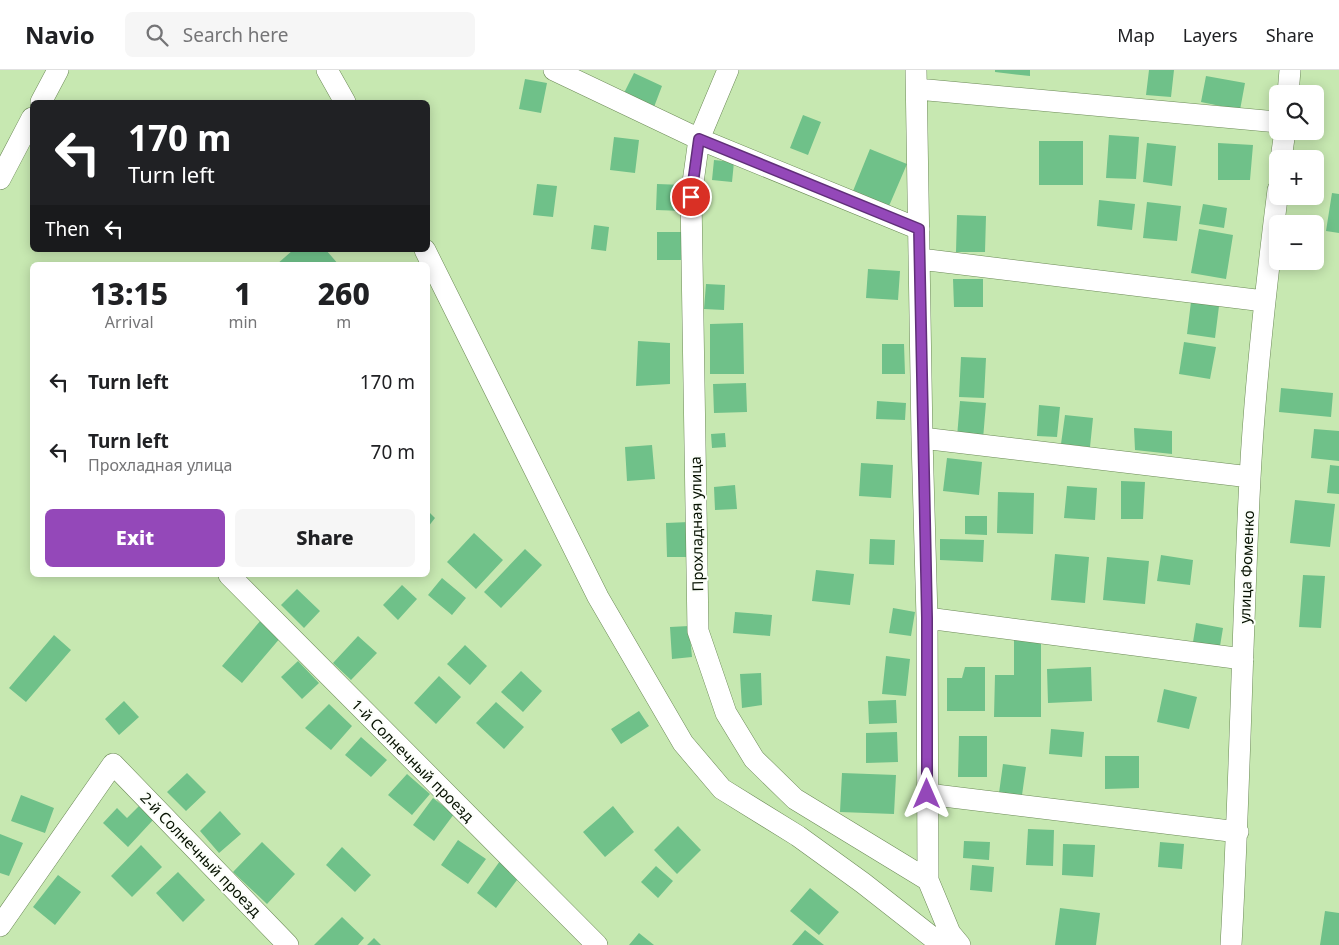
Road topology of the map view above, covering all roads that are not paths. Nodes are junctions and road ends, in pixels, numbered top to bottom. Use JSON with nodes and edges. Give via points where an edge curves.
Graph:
{"nodes":[{"id":1,"x":58,"y":70,"type":"edge"},
{"id":2,"x":328,"y":70,"type":"edge"},
{"id":3,"x":554,"y":70,"type":"edge"},
{"id":4,"x":728,"y":70,"type":"edge"},
{"id":5,"x":1290,"y":70,"type":"edge"},
{"id":6,"x":916,"y":80,"type":"edge"},
{"id":7,"x":1289,"y":85,"type":"edge"},
{"id":8,"x":42,"y":100,"type":"edge"},
{"id":9,"x":344,"y":100,"type":"edge"},
{"id":10,"x":1269,"y":121,"type":"edge"},
{"id":11,"x":30,"y":122,"type":"edge"},
{"id":12,"x":699,"y":139,"type":"junction"},
{"id":13,"x":0,"y":179,"type":"edge"},
{"id":14,"x":1276,"y":205,"type":"edge"},
{"id":15,"x":919,"y":229,"type":"junction"},
{"id":16,"x":425,"y":252,"type":"edge"},
{"id":17,"x":920,"y":259,"type":"junction"},
{"id":18,"x":1264,"y":301,"type":"junction"},
{"id":19,"x":922,"y":438,"type":"junction"},
{"id":20,"x":1250,"y":476,"type":"junction"},
{"id":21,"x":231,"y":577,"type":"edge"},
{"id":22,"x":927,"y":618,"type":"junction"},
{"id":23,"x":1243,"y":659,"type":"junction"},
{"id":24,"x":927,"y":794,"type":"junction"},
{"id":25,"x":1238,"y":832,"type":"junction"},
{"id":26,"x":928,"y":880,"type":"junction"},
{"id":27,"x":0,"y":926,"type":"edge"},
{"id":28,"x":288,"y":945,"type":"edge"},
{"id":29,"x":597,"y":945,"type":"edge"},
{"id":30,"x":942,"y":945,"type":"edge"},
{"id":31,"x":960,"y":945,"type":"edge"},
{"id":32,"x":1231,"y":945,"type":"edge"}],
"edges":[{"from":1,"to":8,"type":"street"},
{"from":2,"to":9,"type":"street"},
{"from":3,"to":12,"type":"street"},
{"from":4,"to":12,"type":"street","name":"Прохладная улица"},
{"from":5,"to":7,"type":"street"},
{"from":6,"to":10,"type":"street"},
{"from":6,"to":15,"type":"street"},
{"from":11,"to":13,"type":"street"},
{"from":12,"to":15,"type":"street"},
{"from":12,"to":26,"type":"street","name":"Прохладная улица","via":[[691,197],[698,631],[726,713],[754,759],[795,800]]},
{"from":14,"to":18,"type":"street","name":"улица Фоменко"},
{"from":15,"to":17,"type":"street"},
{"from":16,"to":30,"type":"street","via":[[598,597],[682,743],[722,789],[798,836]]},
{"from":17,"to":18,"type":"street"},
{"from":17,"to":19,"type":"street"},
{"from":18,"to":20,"type":"street","name":"улица Фоменко"},
{"from":19,"to":20,"type":"street"},
{"from":19,"to":22,"type":"street"},
{"from":20,"to":23,"type":"street","name":"улица Фоменко"},
{"from":21,"to":29,"type":"street","name":"1-й Солнечный проезд"},
{"from":22,"to":23,"type":"street"},
{"from":22,"to":24,"type":"street"},
{"from":23,"to":25,"type":"street","name":"улица Фоменко"},
{"from":24,"to":25,"type":"street"},
{"from":24,"to":26,"type":"street"},
{"from":25,"to":32,"type":"street","name":"улица Фоменко"},
{"from":26,"to":31,"type":"street","via":[[950,934]]},
{"from":27,"to":28,"type":"street","name":"2-й Солнечный проезд","via":[[114,764]]}]}
